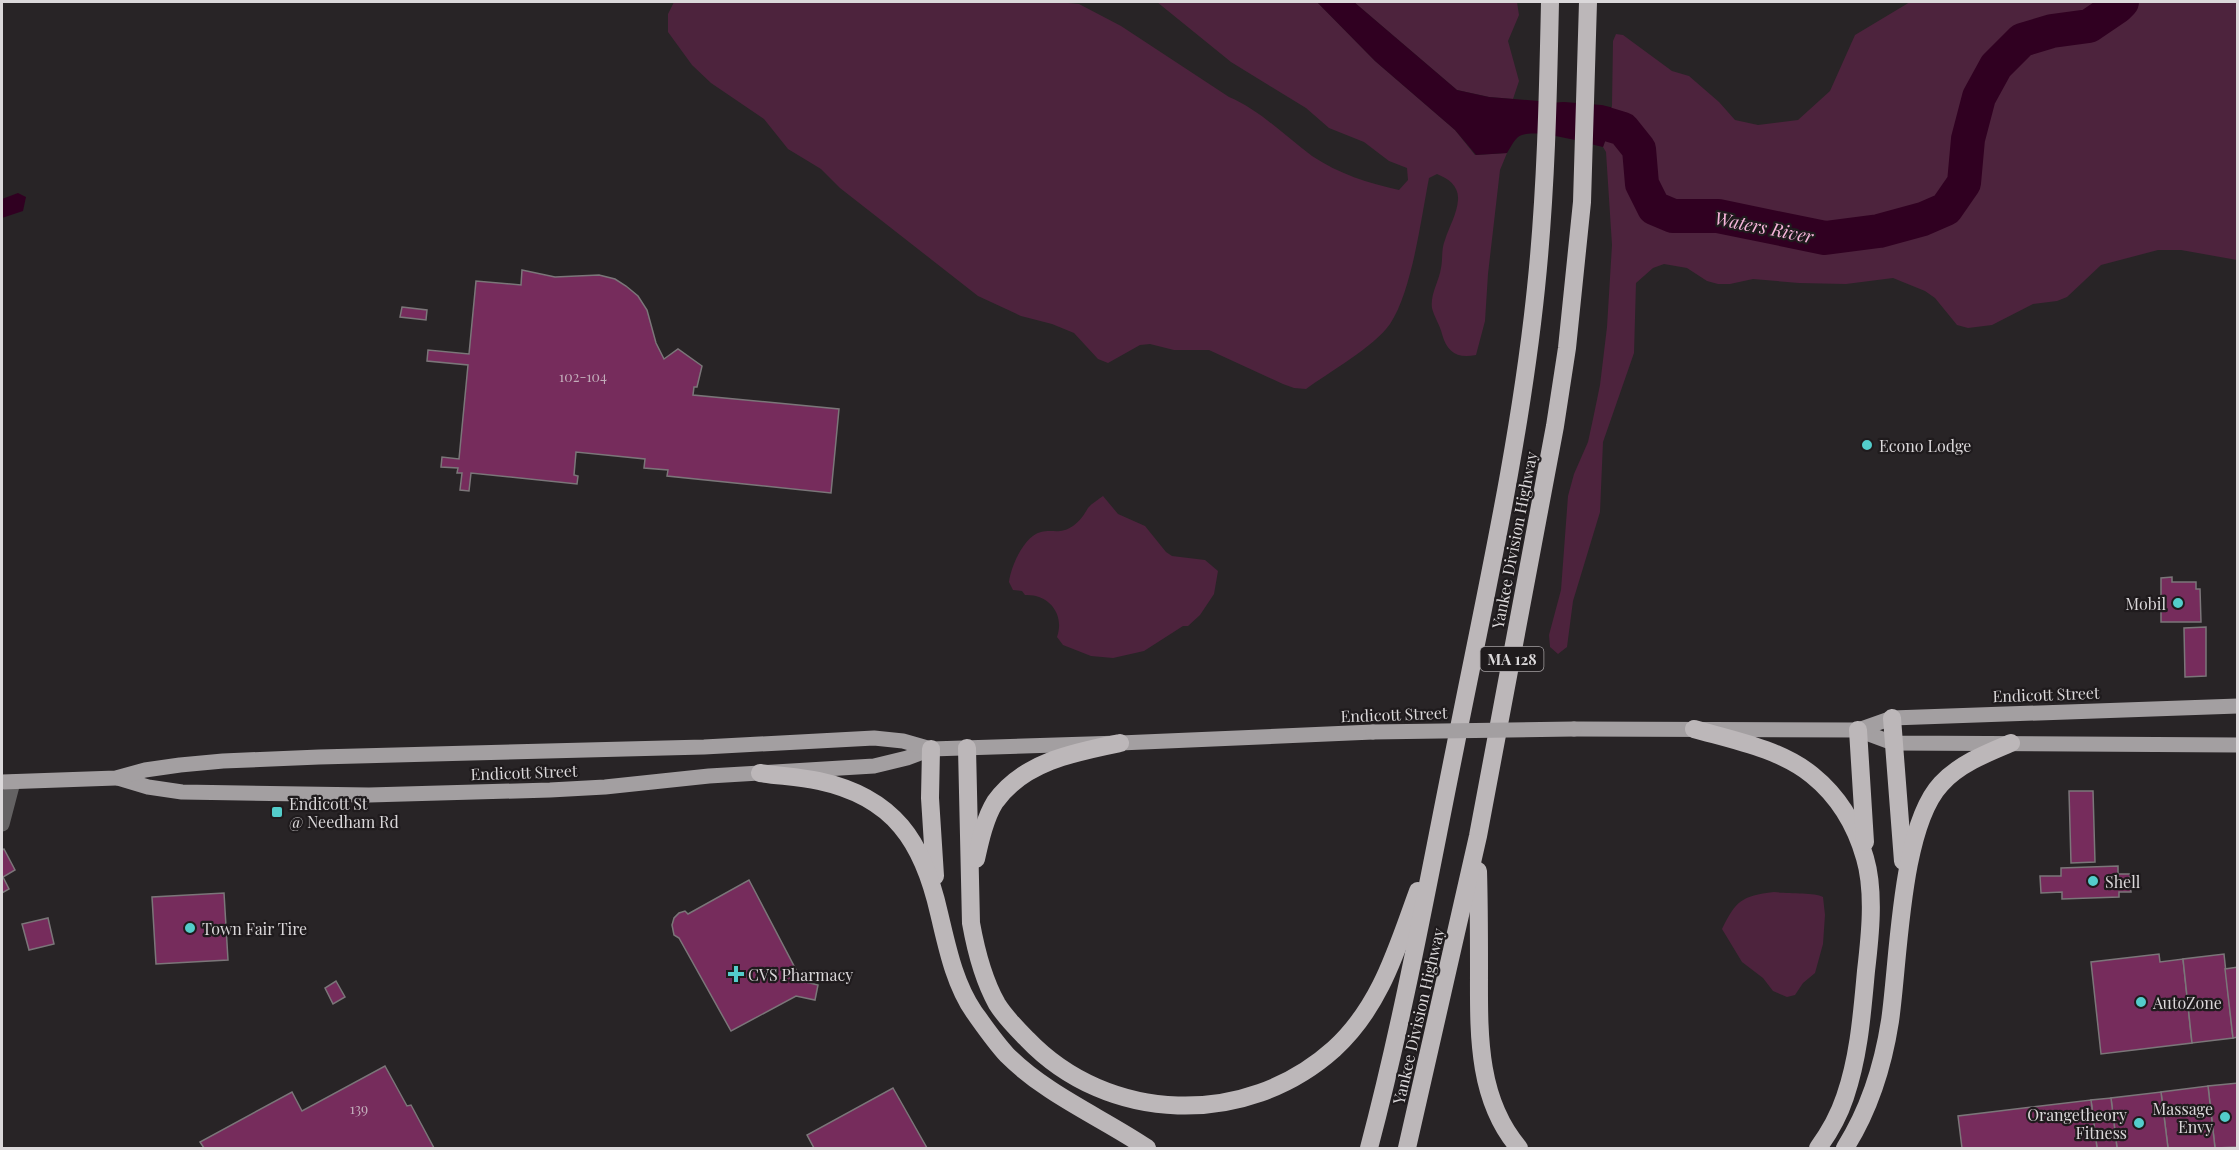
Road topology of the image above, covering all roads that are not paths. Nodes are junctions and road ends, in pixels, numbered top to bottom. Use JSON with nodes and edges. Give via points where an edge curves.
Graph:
{"nodes":[{"id":1,"x":1550,"y":2,"type":"edge"},
{"id":2,"x":1588,"y":2,"type":"edge"},
{"id":3,"x":2238,"y":706,"type":"edge"},
{"id":4,"x":1892,"y":718,"type":"junction"},
{"id":5,"x":1694,"y":729,"type":"junction"},
{"id":6,"x":1858,"y":730,"type":"junction"},
{"id":7,"x":1120,"y":743,"type":"junction"},
{"id":8,"x":1893,"y":743,"type":"junction"},
{"id":9,"x":2011,"y":743,"type":"junction"},
{"id":10,"x":2238,"y":745,"type":"edge"},
{"id":11,"x":967,"y":748,"type":"junction"},
{"id":12,"x":931,"y":749,"type":"junction"},
{"id":13,"x":760,"y":773,"type":"junction"},
{"id":14,"x":116,"y":778,"type":"junction"},
{"id":15,"x":7,"y":782,"type":"edge"},
{"id":16,"x":2,"y":824,"type":"edge"},
{"id":17,"x":1438,"y":835,"type":"junction"},
{"id":18,"x":1478,"y":836,"type":"junction"},
{"id":19,"x":1866,"y":860,"type":"junction"},
{"id":20,"x":1905,"y":890,"type":"junction"},
{"id":21,"x":970,"y":900,"type":"junction"},
{"id":22,"x":937,"y":902,"type":"junction"},
{"id":23,"x":1147,"y":1149,"type":"edge"},
{"id":24,"x":1369,"y":1149,"type":"edge"},
{"id":25,"x":1407,"y":1149,"type":"edge"},
{"id":26,"x":1519,"y":1149,"type":"edge"},
{"id":27,"x":1818,"y":1149,"type":"edge"},
{"id":28,"x":1845,"y":1149,"type":"edge"}],
"edges":[{"from":1,"to":17,"type":"highway","name":"Yankee Division Highway","number":"MA 128","via":[[1546,162],[1536,290],[1514,440]]},
{"from":2,"to":18,"type":"highway","name":"Yankee Division Highway","number":"MA 128","via":[[1584,164],[1571,316],[1555,426]]},
{"from":3,"to":4,"type":"main road","name":"Endicott Street"},
{"from":4,"to":6,"type":"main road","name":"Endicott Street"},
{"from":4,"to":8,"type":"highway"},
{"from":5,"to":6,"type":"main road","name":"Endicott Street"},
{"from":5,"to":7,"type":"main road","name":"Endicott Street","bridge":true,"via":[[1373,732]]},
{"from":5,"to":19,"type":"highway","via":[[1766,751],[1812,775],[1856,829]]},
{"from":6,"to":8,"type":"main road","name":"Endicott Street"},
{"from":6,"to":19,"type":"highway"},
{"from":7,"to":11,"type":"main road","name":"Endicott Street"},
{"from":7,"to":21,"type":"highway","via":[[1053,760],[1021,776],[1005,790],[984,826]]},
{"from":8,"to":9,"type":"main road","name":"Endicott Street"},
{"from":8,"to":20,"type":"highway"},
{"from":9,"to":10,"type":"main road","name":"Endicott Street"},
{"from":9,"to":20,"type":"highway","via":[[1961,769],[1941,784],[1926,804],[1917,827]]},
{"from":11,"to":12,"type":"main road","name":"Endicott Street"},
{"from":11,"to":21,"type":"highway"},
{"from":12,"to":13,"type":"main road","name":"Endicott Street","via":[[874,766]]},
{"from":12,"to":14,"type":"main road","name":"Endicott Street","via":[[874,738],[704,747],[223,760],[145,770]]},
{"from":12,"to":22,"type":"highway"},
{"from":13,"to":14,"type":"main road","name":"Endicott Street","via":[[605,787],[369,795],[182,792]]},
{"from":13,"to":22,"type":"highway","via":[[819,781],[849,789],[872,801],[895,818],[912,838]]},
{"from":14,"to":15,"type":"main road","name":"Endicott Street"},
{"from":15,"to":16,"type":"street"},
{"from":17,"to":21,"type":"highway","via":[[1388,974],[1356,1026],[1312,1066],[1277,1086],[1202,1105],[1139,1102],[1102,1091],[1052,1063],[1014,1026],[998,1004],[975,948]]},
{"from":17,"to":24,"type":"highway","name":"Yankee Division Highway","number":"MA 128","via":[[1407,992]]},
{"from":18,"to":25,"type":"highway","name":"Yankee Division Highway","number":"MA 128"},
{"from":18,"to":26,"type":"highway","via":[[1480,1051],[1494,1108]]},
{"from":19,"to":27,"type":"highway","via":[[1870,935],[1856,1060],[1845,1099]]},
{"from":20,"to":28,"type":"highway","via":[[1884,1054],[1866,1108]]},
{"from":22,"to":23,"type":"highway","via":[[960,984],[972,1009],[1006,1054],[1062,1098]]}]}
